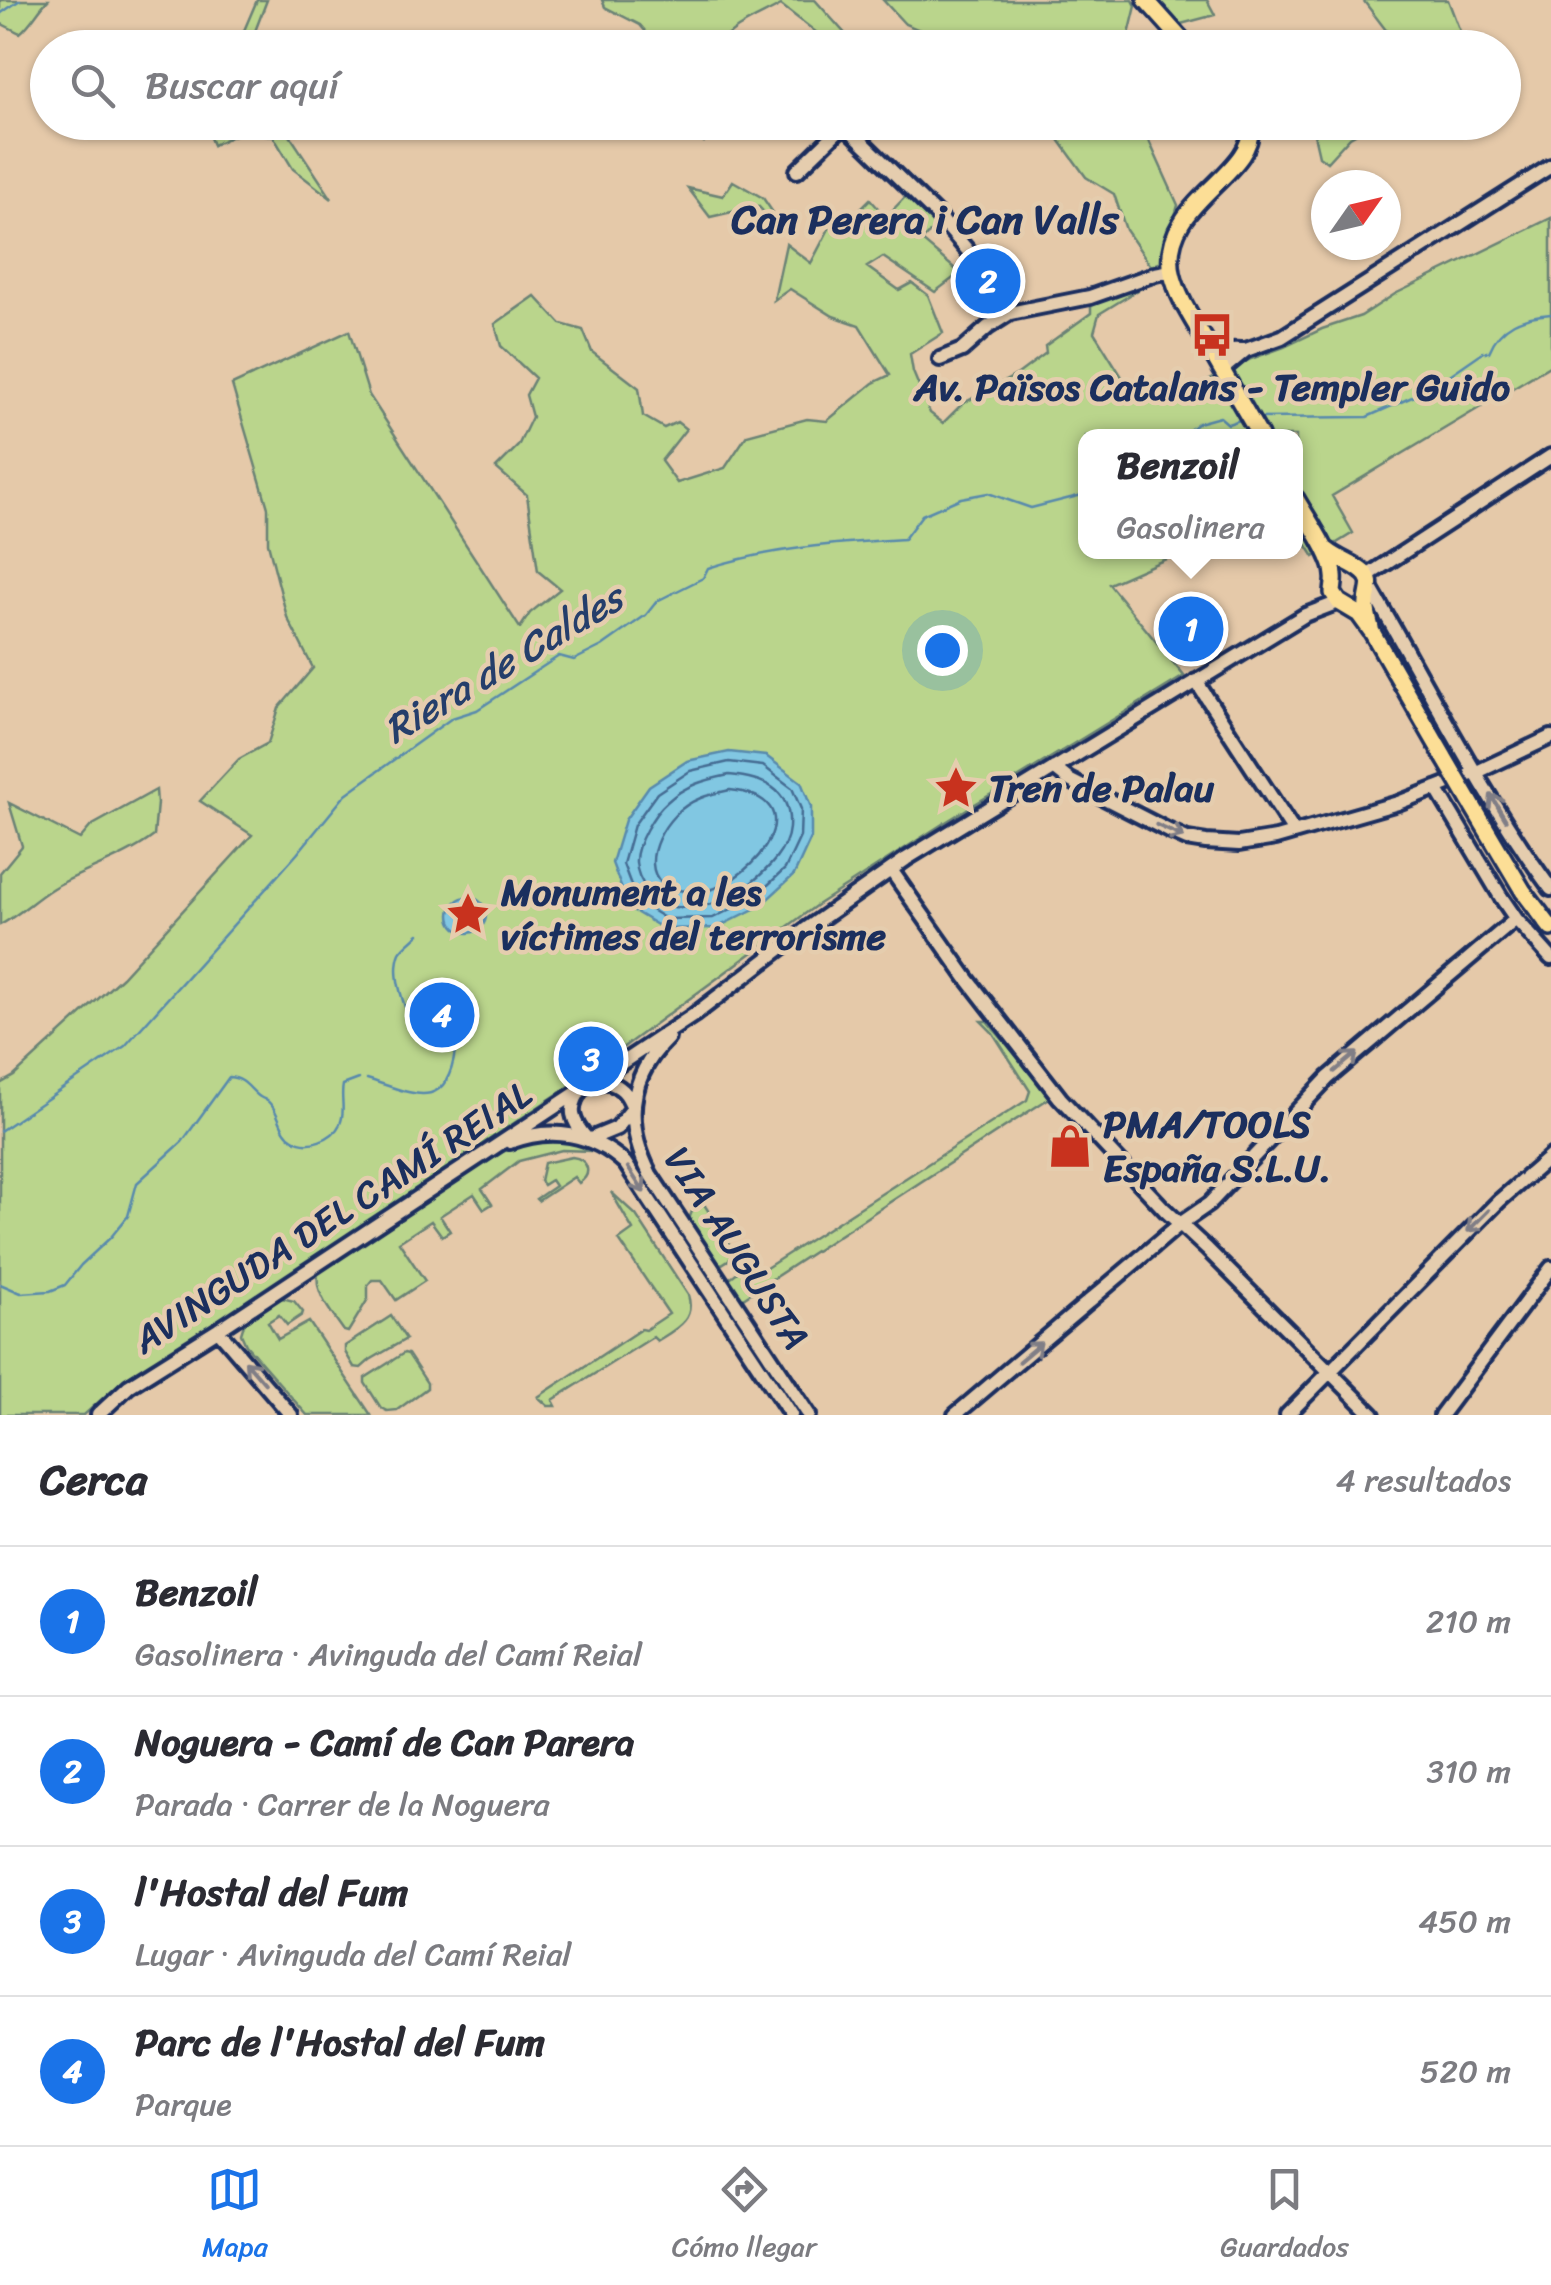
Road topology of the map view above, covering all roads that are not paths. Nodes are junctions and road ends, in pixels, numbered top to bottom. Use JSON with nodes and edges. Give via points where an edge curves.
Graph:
{"nodes":[{"id":1,"x":1146,"y":0,"type":"edge"},
{"id":2,"x":1172,"y":30,"type":"edge"},
{"id":3,"x":829,"y":140,"type":"edge"},
{"id":4,"x":860,"y":140,"type":"edge"},
{"id":5,"x":1250,"y":140,"type":"edge"},
{"id":6,"x":1551,"y":166,"type":"edge"},
{"id":7,"x":797,"y":171,"type":"dead end"},
{"id":8,"x":1171,"y":270,"type":"junction"},
{"id":9,"x":1010,"y":313,"type":"junction"},
{"id":10,"x":1246,"y":350,"type":"junction"},
{"id":11,"x":940,"y":359,"type":"dead end"},
{"id":12,"x":1222,"y":359,"type":"junction"},
{"id":13,"x":1256,"y":429,"type":"edge"},
{"id":14,"x":1551,"y":456,"type":"edge"},
{"id":15,"x":1303,"y":511,"type":"edge"},
{"id":16,"x":1323,"y":546,"type":"junction"},
{"id":17,"x":1333,"y":581,"type":"junction"},
{"id":18,"x":1364,"y":582,"type":"junction"},
{"id":19,"x":1343,"y":604,"type":"junction"},
{"id":20,"x":1305,"y":615,"type":"junction"},
{"id":21,"x":1372,"y":632,"type":"junction"},
{"id":22,"x":1196,"y":681,"type":"junction"},
{"id":23,"x":1551,"y":737,"type":"edge"},
{"id":24,"x":1054,"y":768,"type":"junction"},
{"id":25,"x":1477,"y":772,"type":"junction"},
{"id":26,"x":1436,"y":788,"type":"junction"},
{"id":27,"x":1294,"y":832,"type":"junction"},
{"id":28,"x":1507,"y":866,"type":"junction"},
{"id":29,"x":891,"y":870,"type":"junction"},
{"id":30,"x":1551,"y":889,"type":"edge"},
{"id":31,"x":1551,"y":917,"type":"edge"},
{"id":32,"x":1516,"y":918,"type":"junction"},
{"id":33,"x":1551,"y":928,"type":"edge"},
{"id":34,"x":1551,"y":958,"type":"edge"},
{"id":35,"x":694,"y":1015,"type":"junction"},
{"id":36,"x":583,"y":1087,"type":"junction"},
{"id":37,"x":632,"y":1108,"type":"junction"},
{"id":38,"x":588,"y":1140,"type":"junction"},
{"id":39,"x":489,"y":1150,"type":"junction"},
{"id":40,"x":1551,"y":1156,"type":"edge"},
{"id":41,"x":1180,"y":1224,"type":"junction"},
{"id":42,"x":1551,"y":1268,"type":"edge"},
{"id":43,"x":1551,"y":1277,"type":"edge"},
{"id":44,"x":1519,"y":1308,"type":"junction"},
{"id":45,"x":218,"y":1330,"type":"junction"},
{"id":46,"x":1329,"y":1371,"type":"junction"},
{"id":47,"x":98,"y":1415,"type":"edge"},
{"id":48,"x":292,"y":1415,"type":"edge"},
{"id":49,"x":791,"y":1415,"type":"edge"},
{"id":50,"x":808,"y":1415,"type":"edge"},
{"id":51,"x":955,"y":1415,"type":"edge"},
{"id":52,"x":1286,"y":1415,"type":"edge"},
{"id":53,"x":1373,"y":1415,"type":"edge"},
{"id":54,"x":1441,"y":1415,"type":"edge"}],
"edges":[{"from":1,"to":2,"type":"main road"},
{"from":3,"to":7,"type":"street"},
{"from":4,"to":9,"type":"street","via":[[986,272]]},
{"from":5,"to":8,"type":"main road","via":[[1182,222]]},
{"from":6,"to":10,"type":"street","via":[[1282,337]]},
{"from":8,"to":9,"type":"street","via":[[1090,297]]},
{"from":8,"to":12,"type":"main road","via":[[1201,334]]},
{"from":9,"to":11,"type":"street"},
{"from":10,"to":12,"type":"street"},
{"from":10,"to":12,"type":"street"},
{"from":12,"to":13,"type":"main road"},
{"from":14,"to":18,"type":"street"},
{"from":15,"to":16,"type":"main road"},
{"from":16,"to":17,"type":"main road"},
{"from":16,"to":18,"type":"main road"},
{"from":17,"to":18,"type":"main road","via":[[1340,570]]},
{"from":17,"to":19,"type":"main road"},
{"from":17,"to":20,"type":"street","name":"AVINGUDA DEL CAMÍ REIAL"},
{"from":18,"to":19,"type":"main road","via":[[1360,604]]},
{"from":18,"to":21,"type":"main road"},
{"from":18,"to":25,"type":"street"},
{"from":19,"to":20,"type":"street","name":"AVINGUDA DEL CAMÍ REIAL"},
{"from":19,"to":21,"type":"main road"},
{"from":20,"to":22,"type":"street","name":"AVINGUDA DEL CAMÍ REIAL"},
{"from":21,"to":28,"type":"main road","bridge":true},
{"from":22,"to":24,"type":"street","name":"AVINGUDA DEL CAMÍ REIAL"},
{"from":22,"to":27,"type":"street"},
{"from":23,"to":25,"type":"street"},
{"from":24,"to":27,"type":"street","one_way":true,"via":[[1187,839],[1239,844]]},
{"from":24,"to":29,"type":"street","name":"AVINGUDA DEL CAMÍ REIAL"},
{"from":25,"to":26,"type":"street"},
{"from":30,"to":25,"type":"street","one_way":true},
{"from":26,"to":27,"type":"street"},
{"from":26,"to":32,"type":"street"},
{"from":28,"to":31,"type":"main road"},
{"from":28,"to":33,"type":"main road"},
{"from":29,"to":35,"type":"street","name":"AVINGUDA DEL CAMÍ REIAL"},
{"from":29,"to":41,"type":"street","via":[[1060,1098]]},
{"from":32,"to":34,"type":"street"},
{"from":41,"to":32,"type":"street","one_way":true,"via":[[1209,1204],[1328,1078]]},
{"from":35,"to":36,"type":"street","name":"AVINGUDA DEL CAMÍ REIAL"},
{"from":35,"to":37,"type":"street","via":[[648,1062]]},
{"from":36,"to":37,"type":"street","via":[[617,1085]]},
{"from":36,"to":38,"type":"street","via":[[571,1114]]},
{"from":36,"to":39,"type":"street","name":"AVINGUDA DEL CAMÍ REIAL"},
{"from":37,"to":38,"type":"street","name":"VIA AUGUSTA","via":[[617,1128]]},
{"from":37,"to":50,"type":"street","name":"VIA AUGUSTA","via":[[650,1174]]},
{"from":38,"to":39,"type":"street","name":"VIA AUGUSTA","via":[[544,1132]]},
{"from":38,"to":49,"type":"street","name":"VIA AUGUSTA","one_way":true,"via":[[625,1163]]},
{"from":39,"to":45,"type":"street","name":"AVINGUDA DEL CAMÍ REIAL"},
{"from":40,"to":46,"type":"street","one_way":true},
{"from":41,"to":46,"type":"street"},
{"from":51,"to":41,"type":"street","one_way":true},
{"from":42,"to":44,"type":"street"},
{"from":43,"to":44,"type":"street"},
{"from":44,"to":54,"type":"street"},
{"from":45,"to":47,"type":"street","name":"AVINGUDA DEL CAMÍ REIAL","via":[[130,1386]]},
{"from":48,"to":45,"type":"street","one_way":true},
{"from":46,"to":52,"type":"street"},
{"from":46,"to":53,"type":"street"}]}
